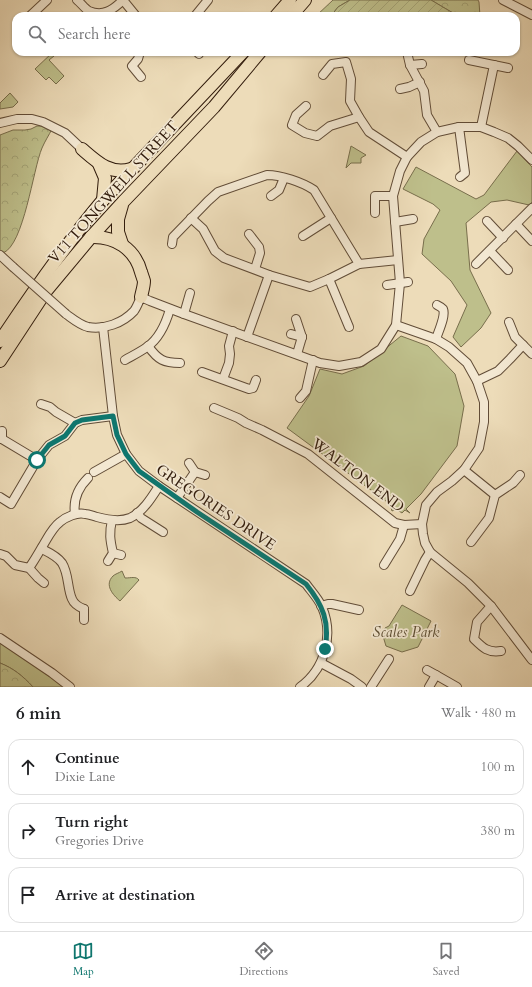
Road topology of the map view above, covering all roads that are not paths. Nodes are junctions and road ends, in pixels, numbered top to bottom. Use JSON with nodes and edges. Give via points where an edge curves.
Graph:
{"nodes":[{"id":1,"x":47,"y":0,"type":"edge"},
{"id":2,"x":78,"y":0,"type":"edge"},
{"id":3,"x":123,"y":0,"type":"edge"},
{"id":4,"x":208,"y":0,"type":"edge"},
{"id":5,"x":290,"y":0,"type":"edge"},
{"id":6,"x":305,"y":0,"type":"edge"},
{"id":7,"x":503,"y":0,"type":"edge"},
{"id":8,"x":34,"y":12,"type":"edge"},
{"id":9,"x":92,"y":12,"type":"edge"},
{"id":10,"x":109,"y":12,"type":"edge"},
{"id":11,"x":133,"y":12,"type":"edge"},
{"id":12,"x":198,"y":12,"type":"edge"},
{"id":13,"x":280,"y":12,"type":"edge"},
{"id":14,"x":294,"y":12,"type":"edge"},
{"id":15,"x":532,"y":14,"type":"edge"},
{"id":16,"x":139,"y":56,"type":"edge"},
{"id":17,"x":239,"y":56,"type":"edge"},
{"id":18,"x":257,"y":56,"type":"edge"},
{"id":19,"x":408,"y":56,"type":"edge"},
{"id":20,"x":469,"y":60,"type":"dead end"},
{"id":21,"x":422,"y":64,"type":"dead end"},
{"id":22,"x":410,"y":65,"type":"junction"},
{"id":23,"x":494,"y":65,"type":"junction"},
{"id":24,"x":508,"y":68,"type":"dead end"},
{"id":25,"x":323,"y":76,"type":"dead end"},
{"id":26,"x":140,"y":77,"type":"dead end"},
{"id":27,"x":420,"y":82,"type":"junction"},
{"id":28,"x":400,"y":89,"type":"dead end"},
{"id":29,"x":306,"y":106,"type":"dead end"},
{"id":30,"x":359,"y":117,"type":"junction"},
{"id":31,"x":0,"y":123,"type":"edge"},
{"id":32,"x":459,"y":127,"type":"junction"},
{"id":33,"x":481,"y":127,"type":"junction"},
{"id":34,"x":437,"y":132,"type":"junction"},
{"id":35,"x":82,"y":149,"type":"joint"},
{"id":36,"x":407,"y":158,"type":"junction"},
{"id":37,"x":532,"y":160,"type":"edge"},
{"id":38,"x":99,"y":164,"type":"junction"},
{"id":39,"x":131,"y":170,"type":"junction"},
{"id":40,"x":465,"y":174,"type":"dead end"},
{"id":41,"x":284,"y":178,"type":"junction"},
{"id":42,"x":271,"y":196,"type":"dead end"},
{"id":43,"x":394,"y":196,"type":"junction"},
{"id":44,"x":103,"y":200,"type":"junction"},
{"id":45,"x":123,"y":202,"type":"junction"},
{"id":46,"x":532,"y":208,"type":"edge"},
{"id":47,"x":375,"y":213,"type":"dead end"},
{"id":48,"x":191,"y":218,"type":"junction"},
{"id":49,"x":331,"y":218,"type":"junction"},
{"id":50,"x":413,"y":219,"type":"dead end"},
{"id":51,"x":487,"y":221,"type":"dead end"},
{"id":52,"x":395,"y":222,"type":"junction"},
{"id":53,"x":516,"y":224,"type":"junction"},
{"id":54,"x":249,"y":234,"type":"dead end"},
{"id":55,"x":303,"y":236,"type":"dead end"},
{"id":56,"x":92,"y":237,"type":"junction"},
{"id":57,"x":502,"y":238,"type":"junction"},
{"id":58,"x":530,"y":243,"type":"edge"},
{"id":59,"x":122,"y":244,"type":"junction"},
{"id":60,"x":172,"y":244,"type":"dead end"},
{"id":61,"x":490,"y":251,"type":"junction"},
{"id":62,"x":0,"y":255,"type":"edge"},
{"id":63,"x":398,"y":260,"type":"junction"},
{"id":64,"x":359,"y":264,"type":"junction"},
{"id":65,"x":476,"y":264,"type":"dead end"},
{"id":66,"x":254,"y":269,"type":"junction"},
{"id":67,"x":507,"y":270,"type":"dead end"},
{"id":68,"x":269,"y":274,"type":"junction"},
{"id":69,"x":329,"y":279,"type":"junction"},
{"id":70,"x":404,"y":283,"type":"junction"},
{"id":71,"x":387,"y":285,"type":"dead end"},
{"id":72,"x":190,"y":293,"type":"dead end"},
{"id":73,"x":141,"y":297,"type":"junction"},
{"id":74,"x":437,"y":305,"type":"dead end"},
{"id":75,"x":170,"y":309,"type":"junction"},
{"id":76,"x":184,"y":314,"type":"junction"},
{"id":77,"x":296,"y":319,"type":"dead end"},
{"id":78,"x":509,"y":322,"type":"dead end"},
{"id":79,"x":346,"y":324,"type":"dead end"},
{"id":80,"x":396,"y":325,"type":"junction"},
{"id":81,"x":103,"y":327,"type":"junction"},
{"id":82,"x":233,"y":331,"type":"junction"},
{"id":83,"x":291,"y":334,"type":"dead end"},
{"id":84,"x":247,"y":337,"type":"junction"},
{"id":85,"x":302,"y":337,"type":"junction"},
{"id":86,"x":436,"y":339,"type":"junction"},
{"id":87,"x":0,"y":341,"type":"edge"},
{"id":88,"x":523,"y":345,"type":"junction"},
{"id":89,"x":148,"y":346,"type":"junction"},
{"id":90,"x":297,"y":354,"type":"junction"},
{"id":91,"x":532,"y":354,"type":"edge"},
{"id":92,"x":125,"y":360,"type":"dead end"},
{"id":93,"x":314,"y":360,"type":"junction"},
{"id":94,"x":0,"y":361,"type":"edge"},
{"id":95,"x":180,"y":363,"type":"dead end"},
{"id":96,"x":202,"y":372,"type":"dead end"},
{"id":97,"x":223,"y":379,"type":"junction"},
{"id":98,"x":256,"y":380,"type":"dead end"},
{"id":99,"x":477,"y":381,"type":"junction"},
{"id":100,"x":300,"y":398,"type":"dead end"},
{"id":101,"x":41,"y":404,"type":"dead end"},
{"id":102,"x":214,"y":408,"type":"dead end"},
{"id":103,"x":113,"y":416,"type":"junction"},
{"id":104,"x":75,"y":423,"type":"junction"},
{"id":105,"x":1,"y":437,"type":"edge"},
{"id":106,"x":126,"y":454,"type":"junction"},
{"id":107,"x":37,"y":460,"type":"junction"},
{"id":108,"x":189,"y":463,"type":"dead end"},
{"id":109,"x":464,"y":470,"type":"junction"},
{"id":110,"x":195,"y":472,"type":"junction"},
{"id":111,"x":205,"y":475,"type":"dead end"},
{"id":112,"x":520,"y":475,"type":"dead end"},
{"id":113,"x":159,"y":486,"type":"junction"},
{"id":114,"x":495,"y":495,"type":"junction"},
{"id":115,"x":0,"y":497,"type":"edge"},
{"id":116,"x":177,"y":498,"type":"junction"},
{"id":117,"x":137,"y":513,"type":"junction"},
{"id":118,"x":75,"y":514,"type":"junction"},
{"id":119,"x":112,"y":520,"type":"junction"},
{"id":120,"x":422,"y":524,"type":"junction"},
{"id":121,"x":404,"y":525,"type":"junction"},
{"id":122,"x":163,"y":532,"type":"dead end"},
{"id":123,"x":471,"y":542,"type":"dead end"},
{"id":124,"x":42,"y":548,"type":"junction"},
{"id":125,"x":430,"y":552,"type":"junction"},
{"id":126,"x":0,"y":554,"type":"edge"},
{"id":127,"x":108,"y":561,"type":"dead end"},
{"id":128,"x":384,"y":565,"type":"dead end"},
{"id":129,"x":29,"y":568,"type":"junction"},
{"id":130,"x":44,"y":583,"type":"dead end"},
{"id":131,"x":410,"y":591,"type":"dead end"},
{"id":132,"x":321,"y":606,"type":"junction"},
{"id":133,"x":491,"y":606,"type":"junction"},
{"id":134,"x":359,"y":610,"type":"dead end"},
{"id":135,"x":84,"y":620,"type":"dead end"},
{"id":136,"x":0,"y":638,"type":"edge"},
{"id":137,"x":501,"y":651,"type":"dead end"},
{"id":138,"x":389,"y":659,"type":"dead end"},
{"id":139,"x":532,"y":660,"type":"edge"},
{"id":140,"x":321,"y":663,"type":"junction"},
{"id":141,"x":427,"y":670,"type":"dead end"},
{"id":142,"x":436,"y":675,"type":"junction"},
{"id":143,"x":70,"y":687,"type":"edge"},
{"id":144,"x":300,"y":687,"type":"edge"},
{"id":145,"x":362,"y":687,"type":"edge"},
{"id":146,"x":371,"y":687,"type":"edge"},
{"id":147,"x":429,"y":687,"type":"edge"},
{"id":148,"x":457,"y":687,"type":"edge"}],
"edges":[{"from":1,"to":8,"type":"street"},
{"from":2,"to":9,"type":"street"},
{"from":3,"to":10,"type":"street"},
{"from":3,"to":11,"type":"street"},
{"from":4,"to":12,"type":"street"},
{"from":5,"to":13,"type":"highway"},
{"from":6,"to":14,"type":"highway"},
{"from":7,"to":15,"type":"street"},
{"from":16,"to":26,"type":"street","via":[[132,66]]},
{"from":17,"to":39,"type":"highway","name":"V11 TONGWELL STREET"},
{"from":18,"to":45,"type":"highway","name":"V11 TONGWELL STREET","via":[[214,107]]},
{"from":19,"to":22,"type":"street"},
{"from":20,"to":23,"type":"street"},
{"from":21,"to":22,"type":"street"},
{"from":22,"to":27,"type":"street"},
{"from":23,"to":24,"type":"street"},
{"from":23,"to":33,"type":"street"},
{"from":25,"to":30,"type":"street","via":[[332,64],[346,62],[351,79],[350,101]]},
{"from":27,"to":28,"type":"street"},
{"from":27,"to":34,"type":"street","via":[[424,91],[427,115]]},
{"from":29,"to":30,"type":"street","via":[[296,115],[292,125],[304,133],[317,136],[330,126]]},
{"from":30,"to":36,"type":"street","via":[[369,132]]},
{"from":31,"to":35,"type":"street","via":[[17,119],[43,122],[65,133]]},
{"from":32,"to":33,"type":"street"},
{"from":32,"to":34,"type":"street"},
{"from":32,"to":40,"type":"street"},
{"from":33,"to":37,"type":"street","via":[[508,138]]},
{"from":34,"to":36,"type":"street","via":[[421,142]]},
{"from":35,"to":38,"type":"highway"},
{"from":36,"to":43,"type":"street","via":[[400,171]]},
{"from":38,"to":39,"type":"highway","via":[[114,170]]},
{"from":38,"to":44,"type":"highway","via":[[105,178]]},
{"from":39,"to":44,"type":"highway","name":"V11 TONGWELL STREET"},
{"from":41,"to":42,"type":"street","via":[[279,190]]},
{"from":41,"to":48,"type":"street","via":[[267,175],[218,192]]},
{"from":41,"to":49,"type":"street","via":[[314,190]]},
{"from":43,"to":47,"type":"street","via":[[375,196]]},
{"from":43,"to":52,"type":"street"},
{"from":44,"to":87,"type":"highway","name":"V11 TONGWELL STREET","via":[[37,286]]},
{"from":45,"to":56,"type":"highway","name":"V11 TONGWELL STREET"},
{"from":45,"to":59,"type":"highway","via":[[118,219],[118,232]]},
{"from":46,"to":53,"type":"street"},
{"from":48,"to":60,"type":"street","via":[[173,237]]},
{"from":48,"to":66,"type":"street","via":[[203,229],[215,251],[224,258]]},
{"from":49,"to":55,"type":"street"},
{"from":49,"to":64,"type":"street"},
{"from":50,"to":52,"type":"street"},
{"from":51,"to":57,"type":"street"},
{"from":52,"to":63,"type":"street"},
{"from":53,"to":57,"type":"street"},
{"from":53,"to":58,"type":"street"},
{"from":54,"to":66,"type":"street","via":[[260,252]]},
{"from":56,"to":59,"type":"highway","via":[[111,239]]},
{"from":56,"to":94,"type":"highway","name":"V11 TONGWELL STREET","via":[[46,291]]},
{"from":57,"to":61,"type":"street"},
{"from":59,"to":73,"type":"highway","via":[[139,263],[144,281]]},
{"from":61,"to":65,"type":"street"},
{"from":61,"to":67,"type":"street"},
{"from":62,"to":81,"type":"street","bridge":true,"via":[[78,323],[88,327]]},
{"from":63,"to":64,"type":"street"},
{"from":63,"to":70,"type":"street"},
{"from":64,"to":69,"type":"street"},
{"from":66,"to":68,"type":"street"},
{"from":68,"to":69,"type":"street","via":[[310,287]]},
{"from":68,"to":84,"type":"street"},
{"from":69,"to":79,"type":"street"},
{"from":70,"to":71,"type":"street"},
{"from":70,"to":80,"type":"street"},
{"from":72,"to":76,"type":"street"},
{"from":73,"to":75,"type":"street"},
{"from":73,"to":81,"type":"street","via":[[135,310],[127,318]]},
{"from":74,"to":86,"type":"street","via":[[443,310],[444,316]]},
{"from":75,"to":76,"type":"street"},
{"from":75,"to":89,"type":"street","via":[[158,335]]},
{"from":76,"to":82,"type":"street"},
{"from":77,"to":85,"type":"street"},
{"from":78,"to":88,"type":"street","via":[[515,337]]},
{"from":80,"to":86,"type":"street"},
{"from":80,"to":93,"type":"street","via":[[381,349],[361,362],[340,366]]},
{"from":81,"to":103,"type":"street","name":"GREGORIES DRIVE"},
{"from":82,"to":84,"type":"street"},
{"from":82,"to":97,"type":"street","via":[[229,346],[229,363]]},
{"from":83,"to":85,"type":"street"},
{"from":84,"to":90,"type":"street"},
{"from":85,"to":90,"type":"street"},
{"from":86,"to":99,"type":"street","via":[[467,363]]},
{"from":88,"to":91,"type":"street"},
{"from":88,"to":99,"type":"street","via":[[498,371]]},
{"from":89,"to":92,"type":"street"},
{"from":89,"to":95,"type":"street","via":[[160,359]]},
{"from":90,"to":93,"type":"street"},
{"from":93,"to":100,"type":"street","via":[[306,391]]},
{"from":96,"to":97,"type":"street"},
{"from":97,"to":98,"type":"street","via":[[249,389],[253,388]]},
{"from":99,"to":109,"type":"street","via":[[484,402],[484,422],[478,448]]},
{"from":101,"to":104,"type":"street"},
{"from":102,"to":121,"type":"street","name":"WALTON END","via":[[308,454],[395,523]]},
{"from":103,"to":104,"type":"street"},
{"from":103,"to":106,"type":"street","name":"GREGORIES DRIVE","via":[[117,435]]},
{"from":104,"to":107,"type":"street","via":[[65,436],[49,445]]},
{"from":105,"to":107,"type":"street"},
{"from":106,"to":113,"type":"street","name":"GREGORIES DRIVE","via":[[139,471]]},
{"from":106,"to":118,"type":"street","via":[[91,475],[83,483],[75,498]]},
{"from":107,"to":115,"type":"street","via":[[11,504]]},
{"from":108,"to":110,"type":"street"},
{"from":109,"to":114,"type":"street"},
{"from":109,"to":120,"type":"street","via":[[437,492],[426,505]]},
{"from":110,"to":111,"type":"street"},
{"from":110,"to":116,"type":"street"},
{"from":112,"to":114,"type":"street","via":[[513,484]]},
{"from":113,"to":116,"type":"street","name":"GREGORIES DRIVE"},
{"from":113,"to":117,"type":"street"},
{"from":114,"to":123,"type":"street","via":[[489,518]]},
{"from":116,"to":132,"type":"street","name":"GREGORIES DRIVE","via":[[306,584]]},
{"from":117,"to":119,"type":"street","via":[[131,518]]},
{"from":117,"to":122,"type":"street"},
{"from":118,"to":119,"type":"street","via":[[85,513]]},
{"from":118,"to":124,"type":"street","via":[[58,522]]},
{"from":119,"to":127,"type":"street","via":[[110,540],[117,554]]},
{"from":120,"to":121,"type":"street","name":"WALTON END"},
{"from":120,"to":125,"type":"street","via":[[425,543]]},
{"from":121,"to":128,"type":"street","via":[[400,539]]},
{"from":124,"to":129,"type":"street"},
{"from":124,"to":135,"type":"street","via":[[62,563],[72,600],[77,605],[87,607]]},
{"from":125,"to":131,"type":"street"},
{"from":125,"to":133,"type":"street"},
{"from":126,"to":129,"type":"street","via":[[16,565]]},
{"from":129,"to":130,"type":"street"},
{"from":132,"to":134,"type":"street","via":[[332,604]]},
{"from":132,"to":140,"type":"street","name":"GREGORIES DRIVE","via":[[327,626],[327,637]]},
{"from":133,"to":137,"type":"street","via":[[477,622],[474,639],[482,647],[494,652]]},
{"from":133,"to":139,"type":"street"},
{"from":136,"to":143,"type":"street"},
{"from":138,"to":146,"type":"street"},
{"from":140,"to":144,"type":"street","name":"GREGORIES DRIVE"},
{"from":140,"to":145,"type":"street"},
{"from":141,"to":142,"type":"street"},
{"from":142,"to":147,"type":"street"},
{"from":142,"to":148,"type":"street"}]}
